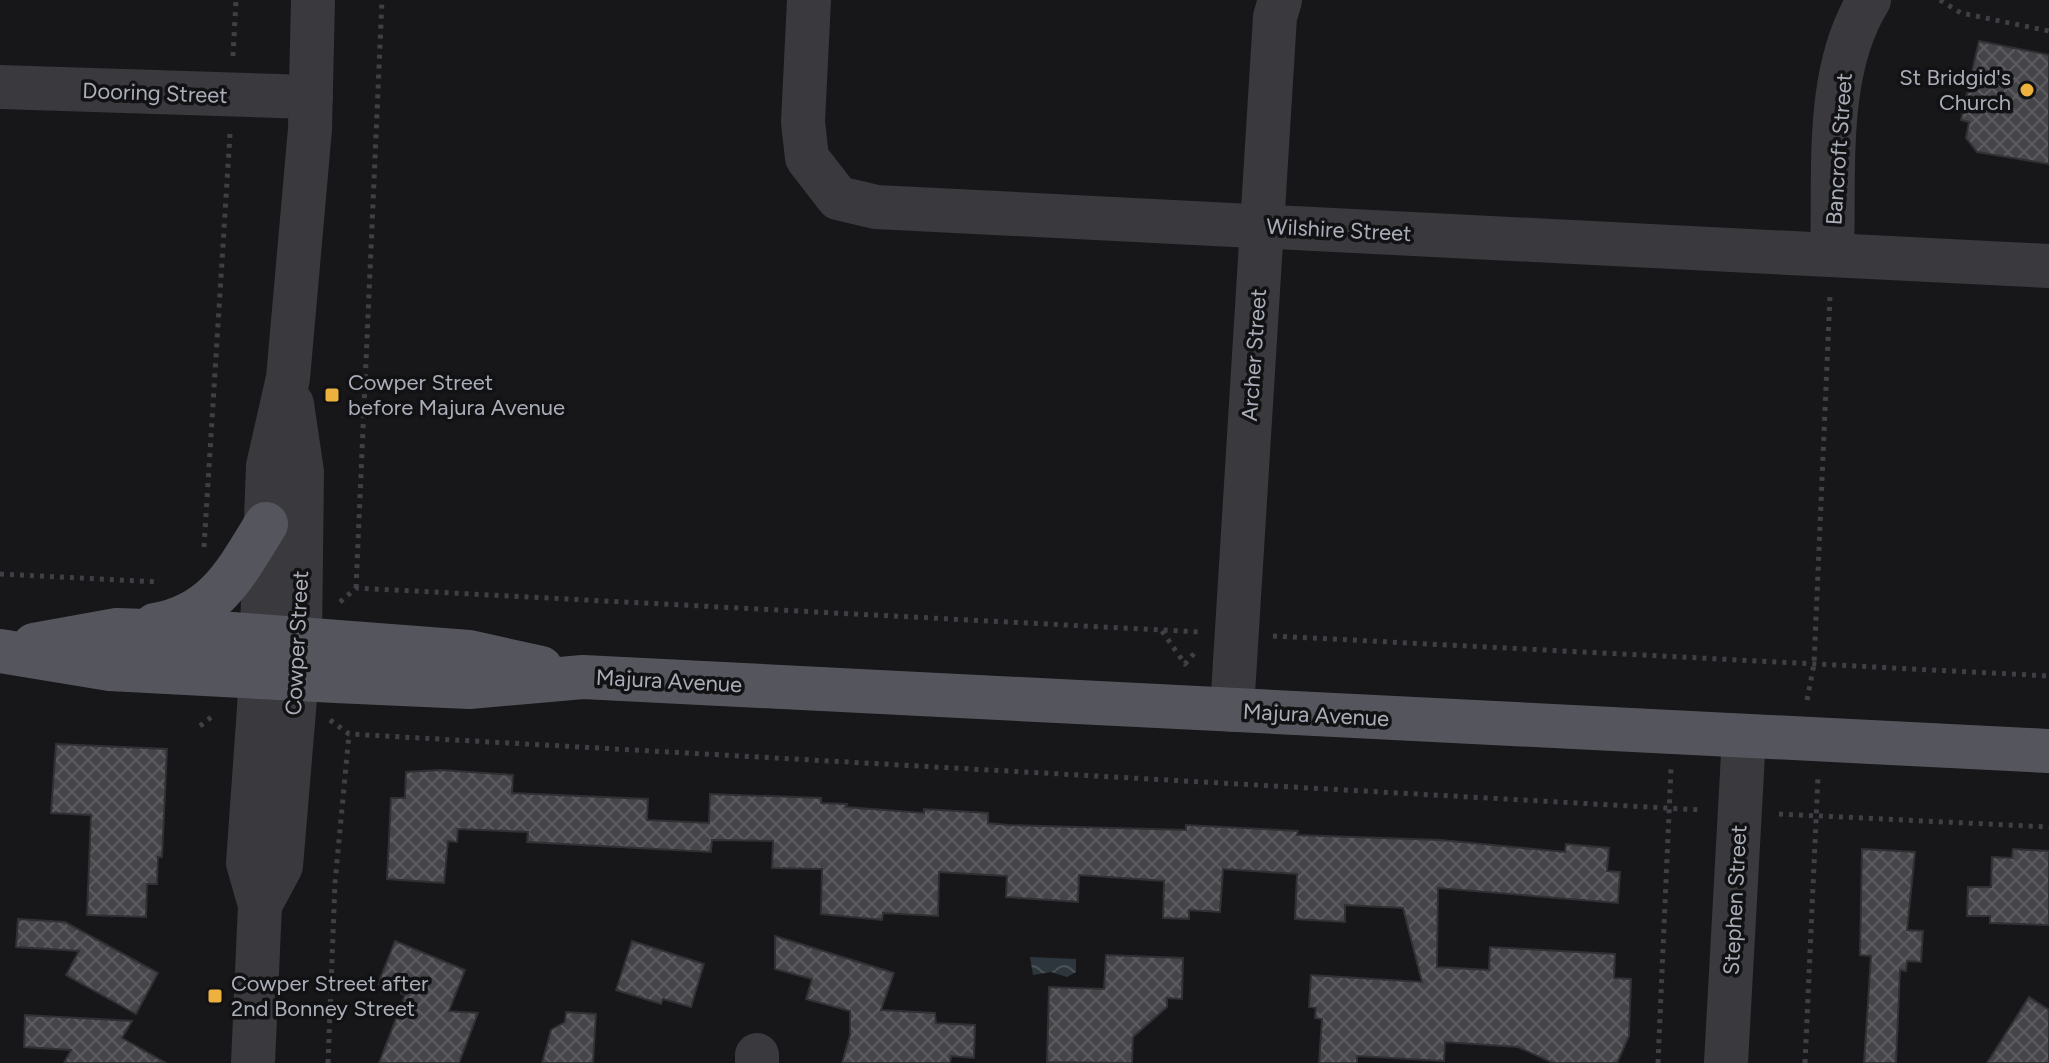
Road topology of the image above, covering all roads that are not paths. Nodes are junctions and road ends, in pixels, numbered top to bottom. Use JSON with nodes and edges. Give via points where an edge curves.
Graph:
{"nodes":[{"id":1,"x":313,"y":0,"type":"edge"},
{"id":2,"x":809,"y":0,"type":"edge"},
{"id":3,"x":1280,"y":0,"type":"edge"},
{"id":4,"x":1869,"y":0,"type":"edge"},
{"id":5,"x":0,"y":87,"type":"edge"},
{"id":6,"x":311,"y":97,"type":"junction"},
{"id":7,"x":1262,"y":226,"type":"junction"},
{"id":8,"x":2049,"y":266,"type":"edge"},
{"id":9,"x":1831,"y":274,"type":"junction"},
{"id":10,"x":288,"y":378,"type":"junction"},
{"id":11,"x":266,"y":524,"type":"junction"},
{"id":12,"x":117,"y":630,"type":"junction"},
{"id":13,"x":0,"y":651,"type":"edge"},
{"id":14,"x":279,"y":657,"type":"junction"},
{"id":15,"x":1232,"y":710,"type":"junction"},
{"id":16,"x":1744,"y":736,"type":"junction"},
{"id":17,"x":2049,"y":751,"type":"edge"},
{"id":18,"x":253,"y":1063,"type":"edge"},
{"id":19,"x":1726,"y":1063,"type":"edge"}],
"edges":[{"from":1,"to":6,"type":"street","name":"Cowper Street"},
{"from":2,"to":7,"type":"street","name":"Wilshire Street","via":[[803,122],[807,158],[838,198],[876,207]]},
{"from":3,"to":7,"type":"street","name":"Archer Street"},
{"from":4,"to":9,"type":"street","name":"Bancroft Street","via":[[1856,21],[1837,107]]},
{"from":5,"to":6,"type":"street","name":"Dooring Street"},
{"from":6,"to":10,"type":"street","name":"Cowper Street"},
{"from":7,"to":9,"type":"street","name":"Wilshire Street"},
{"from":7,"to":15,"type":"street","name":"Archer Street"},
{"from":8,"to":9,"type":"street","name":"Wilshire Street"},
{"from":10,"to":11,"type":"street","name":"Cowper Street","via":[[268,466]]},
{"from":10,"to":14,"type":"street","name":"Cowper Street","via":[[302,472]]},
{"from":11,"to":12,"type":"main road","via":[[232,576],[200,611],[179,621]]},
{"from":11,"to":14,"type":"street","name":"Cowper Street"},
{"from":12,"to":13,"type":"main road","name":"Majura Avenue"},
{"from":12,"to":14,"type":"main road","name":"Majura Avenue"},
{"from":13,"to":14,"type":"main road","name":"Majura Avenue","via":[[110,669]]},
{"from":14,"to":15,"type":"main road","name":"Majura Avenue","via":[[469,687],[583,677]]},
{"from":14,"to":18,"type":"street","name":"Cowper Street","via":[[281,866],[260,905]]},
{"from":15,"to":16,"type":"main road","name":"Majura Avenue"},
{"from":16,"to":17,"type":"main road","name":"Majura Avenue"},
{"from":16,"to":19,"type":"street","name":"Stephen Street"}]}
